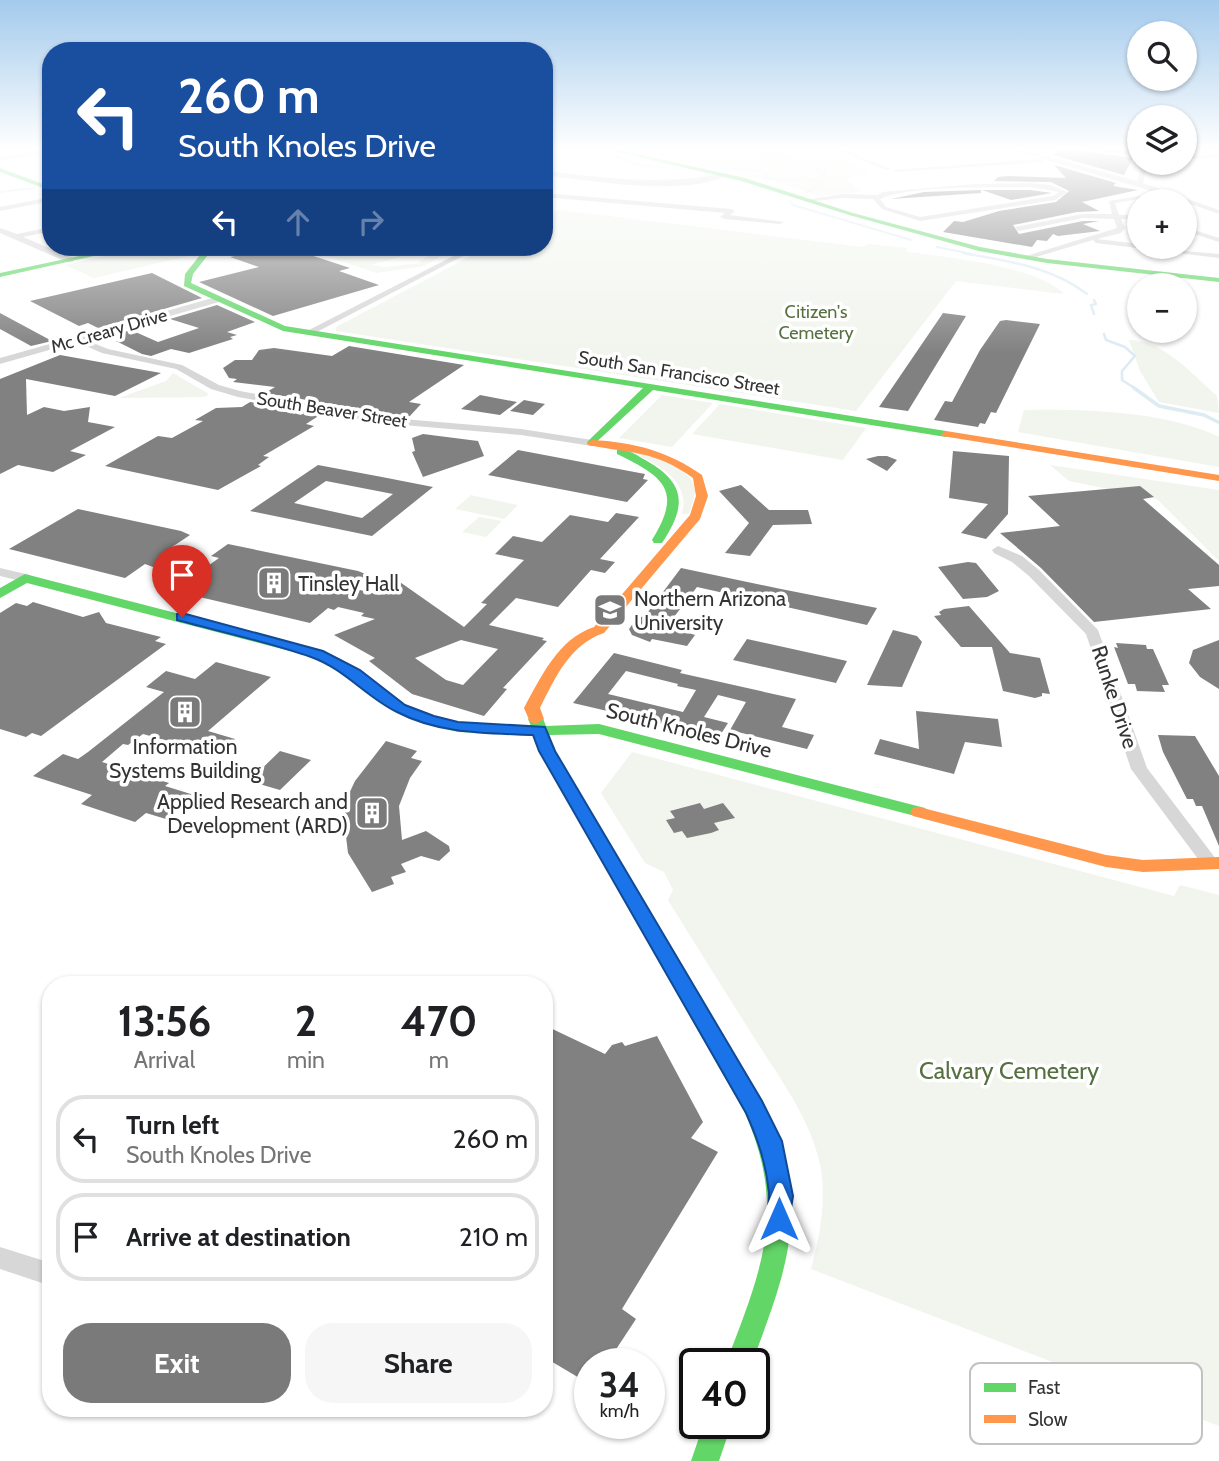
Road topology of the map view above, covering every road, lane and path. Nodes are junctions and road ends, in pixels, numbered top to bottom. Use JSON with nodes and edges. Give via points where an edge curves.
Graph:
{"nodes":[{"id":1,"x":726,"y":217,"type":"edge"},
{"id":2,"x":863,"y":217,"type":"edge"},
{"id":3,"x":914,"y":217,"type":"edge"},
{"id":4,"x":932,"y":217,"type":"edge"},
{"id":5,"x":1077,"y":217,"type":"edge"},
{"id":6,"x":1116,"y":217,"type":"edge"},
{"id":7,"x":780,"y":222,"type":"dead end"},
{"id":8,"x":1018,"y":229,"type":"dead end"},
{"id":9,"x":0,"y":230,"type":"edge"},
{"id":10,"x":42,"y":231,"type":"edge"},
{"id":11,"x":1197,"y":233,"type":"edge"},
{"id":12,"x":16,"y":236,"type":"junction"},
{"id":13,"x":1088,"y":239,"type":"junction"},
{"id":14,"x":0,"y":240,"type":"edge"},
{"id":15,"x":1217,"y":240,"type":"dead end"},
{"id":16,"x":42,"y":248,"type":"edge"},
{"id":17,"x":61,"y":256,"type":"edge"},
{"id":18,"x":88,"y":256,"type":"edge"},
{"id":19,"x":204,"y":256,"type":"edge"},
{"id":20,"x":456,"y":256,"type":"edge"},
{"id":21,"x":1219,"y":256,"type":"edge"},
{"id":22,"x":1029,"y":258,"type":"junction"},
{"id":23,"x":70,"y":260,"type":"junction"},
{"id":24,"x":0,"y":275,"type":"edge"},
{"id":25,"x":1219,"y":280,"type":"edge"},
{"id":26,"x":216,"y":300,"type":"junction"},
{"id":27,"x":308,"y":333,"type":"junction"},
{"id":28,"x":80,"y":341,"type":"junction"},
{"id":29,"x":0,"y":361,"type":"edge"},
{"id":30,"x":650,"y":387,"type":"junction"},
{"id":31,"x":592,"y":443,"type":"junction"},
{"id":32,"x":1219,"y":478,"type":"edge"},
{"id":33,"x":998,"y":550,"type":"dead end"},
{"id":34,"x":0,"y":572,"type":"edge"},
{"id":35,"x":32,"y":579,"type":"junction"},
{"id":36,"x":0,"y":594,"type":"edge"},
{"id":37,"x":0,"y":604,"type":"edge"},
{"id":38,"x":584,"y":634,"type":"junction"},
{"id":39,"x":539,"y":730,"type":"junction"},
{"id":40,"x":1215,"y":863,"type":"edge"},
{"id":41,"x":0,"y":1258,"type":"edge"},
{"id":42,"x":42,"y":1272,"type":"edge"},
{"id":43,"x":745,"y":1348,"type":"edge"},
{"id":44,"x":713,"y":1439,"type":"edge"},
{"id":45,"x":705,"y":1461,"type":"edge"}],
"edges":[{"from":1,"to":7,"type":"street"},
{"from":2,"to":22,"type":"street","via":[[943,241]]},
{"from":3,"to":4,"type":"street"},
{"from":5,"to":8,"type":"street"},
{"from":6,"to":13,"type":"street","via":[[1121,228]]},
{"from":9,"to":12,"type":"street"},
{"from":10,"to":12,"type":"street"},
{"from":11,"to":15,"type":"street"},
{"from":12,"to":14,"type":"street"},
{"from":12,"to":16,"type":"street"},
{"from":13,"to":21,"type":"street"},
{"from":13,"to":22,"type":"street"},
{"from":17,"to":23,"type":"street"},
{"from":18,"to":23,"type":"street"},
{"from":19,"to":26,"type":"street","name":"South San Francisco Street","via":[[187,284]]},
{"from":20,"to":27,"type":"street"},
{"from":22,"to":25,"type":"street"},
{"from":23,"to":24,"type":"street"},
{"from":26,"to":27,"type":"street","name":"South San Francisco Street","via":[[283,328]]},
{"from":26,"to":28,"type":"street","name":"Mc Creary Drive"},
{"from":27,"to":30,"type":"street","name":"South San Francisco Street"},
{"from":28,"to":29,"type":"street","name":"Mc Creary Drive"},
{"from":28,"to":31,"type":"street","name":"South Beaver Street","via":[[105,351],[174,365],[238,394],[379,420]]},
{"from":30,"to":31,"type":"street"},
{"from":30,"to":32,"type":"street","name":"South San Francisco Street"},
{"from":31,"to":38,"type":"street","via":[[656,470],[679,503],[664,533],[582,626]]},
{"from":31,"to":38,"type":"street","via":[[670,455],[698,477],[702,496],[696,516],[599,630]]},
{"from":33,"to":40,"type":"street","name":"Runke Drive","via":[[1034,573],[1093,633],[1139,769]]},
{"from":34,"to":35,"type":"street","name":"South Knoles Drive"},
{"from":35,"to":36,"type":"street"},
{"from":35,"to":37,"type":"street"},
{"from":35,"to":39,"type":"street","name":"South Knoles Drive","via":[[318,654],[355,673],[400,708],[429,720],[458,727]]},
{"from":38,"to":39,"type":"street","via":[[539,690],[532,708]]},
{"from":39,"to":40,"type":"street","name":"South Knoles Drive","via":[[599,729],[640,737],[1119,864]]},
{"from":39,"to":43,"type":"street","via":[[774,1148],[781,1196],[777,1241]]},
{"from":41,"to":42,"type":"street"},
{"from":44,"to":45,"type":"street"}]}
